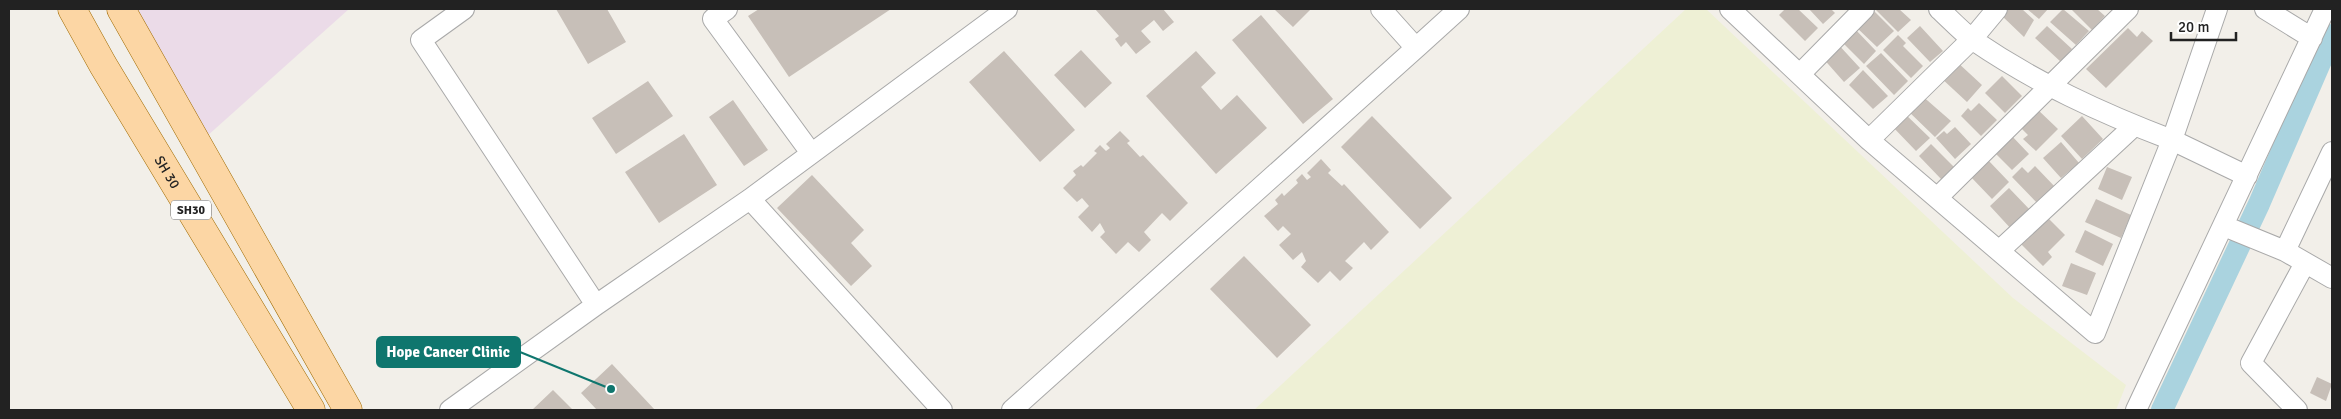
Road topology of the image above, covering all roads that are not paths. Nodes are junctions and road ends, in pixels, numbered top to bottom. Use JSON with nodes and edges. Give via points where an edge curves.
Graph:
{"nodes":[{"id":1,"x":72,"y":9,"type":"edge"},
{"id":2,"x":121,"y":9,"type":"edge"},
{"id":3,"x":464,"y":9,"type":"edge"},
{"id":4,"x":728,"y":9,"type":"edge"},
{"id":5,"x":1007,"y":9,"type":"edge"},
{"id":6,"x":1381,"y":9,"type":"edge"},
{"id":7,"x":1459,"y":9,"type":"edge"},
{"id":8,"x":1730,"y":9,"type":"edge"},
{"id":9,"x":1864,"y":9,"type":"edge"},
{"id":10,"x":1939,"y":9,"type":"edge"},
{"id":11,"x":1997,"y":9,"type":"edge"},
{"id":12,"x":2128,"y":9,"type":"edge"},
{"id":13,"x":2217,"y":9,"type":"edge"},
{"id":14,"x":2265,"y":9,"type":"edge"},
{"id":15,"x":2325,"y":9,"type":"edge"},
{"id":16,"x":2312,"y":38,"type":"junction"},
{"id":17,"x":1972,"y":39,"type":"junction"},
{"id":18,"x":1416,"y":48,"type":"junction"},
{"id":19,"x":1800,"y":74,"type":"junction"},
{"id":20,"x":2050,"y":87,"type":"junction"},
{"id":21,"x":2134,"y":126,"type":"junction"},
{"id":22,"x":1869,"y":140,"type":"junction"},
{"id":23,"x":2172,"y":140,"type":"junction"},
{"id":24,"x":2332,"y":152,"type":"edge"},
{"id":25,"x":811,"y":153,"type":"junction"},
{"id":26,"x":2247,"y":176,"type":"junction"},
{"id":27,"x":1938,"y":197,"type":"junction"},
{"id":28,"x":750,"y":199,"type":"junction"},
{"id":29,"x":2224,"y":226,"type":"junction"},
{"id":30,"x":2000,"y":250,"type":"junction"},
{"id":31,"x":2284,"y":251,"type":"junction"},
{"id":32,"x":2305,"y":263,"type":"junction"},
{"id":33,"x":2332,"y":278,"type":"edge"},
{"id":34,"x":596,"y":305,"type":"junction"},
{"id":35,"x":311,"y":410,"type":"edge"},
{"id":36,"x":348,"y":410,"type":"edge"},
{"id":37,"x":450,"y":410,"type":"edge"},
{"id":38,"x":942,"y":410,"type":"edge"},
{"id":39,"x":1012,"y":410,"type":"edge"},
{"id":40,"x":2136,"y":410,"type":"edge"},
{"id":41,"x":2297,"y":410,"type":"edge"}],
"edges":[{"from":1,"to":35,"type":"main road","name":"SH 30","number":"SH30"},
{"from":2,"to":36,"type":"main road","number":"SH30"},
{"from":3,"to":34,"type":"street","via":[[421,40]]},
{"from":4,"to":25,"type":"street","via":[[713,19]]},
{"from":5,"to":25,"type":"street"},
{"from":6,"to":18,"type":"street"},
{"from":7,"to":18,"type":"street"},
{"from":8,"to":19,"type":"street"},
{"from":9,"to":19,"type":"street"},
{"from":10,"to":17,"type":"street"},
{"from":11,"to":17,"type":"street"},
{"from":12,"to":20,"type":"street"},
{"from":13,"to":23,"type":"street"},
{"from":14,"to":16,"type":"street"},
{"from":15,"to":16,"type":"street"},
{"from":16,"to":26,"type":"street"},
{"from":17,"to":20,"type":"street"},
{"from":17,"to":22,"type":"street"},
{"from":18,"to":39,"type":"street"},
{"from":19,"to":22,"type":"street"},
{"from":20,"to":21,"type":"street"},
{"from":20,"to":27,"type":"street"},
{"from":21,"to":23,"type":"street"},
{"from":21,"to":30,"type":"street"},
{"from":22,"to":27,"type":"street"},
{"from":23,"to":26,"type":"street"},
{"from":23,"to":30,"type":"street","via":[[2095,333]]},
{"from":24,"to":31,"type":"street"},
{"from":25,"to":28,"type":"street"},
{"from":26,"to":29,"type":"street"},
{"from":27,"to":30,"type":"street"},
{"from":28,"to":34,"type":"street"},
{"from":28,"to":38,"type":"street"},
{"from":29,"to":31,"type":"street"},
{"from":29,"to":40,"type":"street"},
{"from":31,"to":32,"type":"street"},
{"from":32,"to":33,"type":"street"},
{"from":32,"to":41,"type":"street","via":[[2251,363]]},
{"from":34,"to":37,"type":"street"}]}
